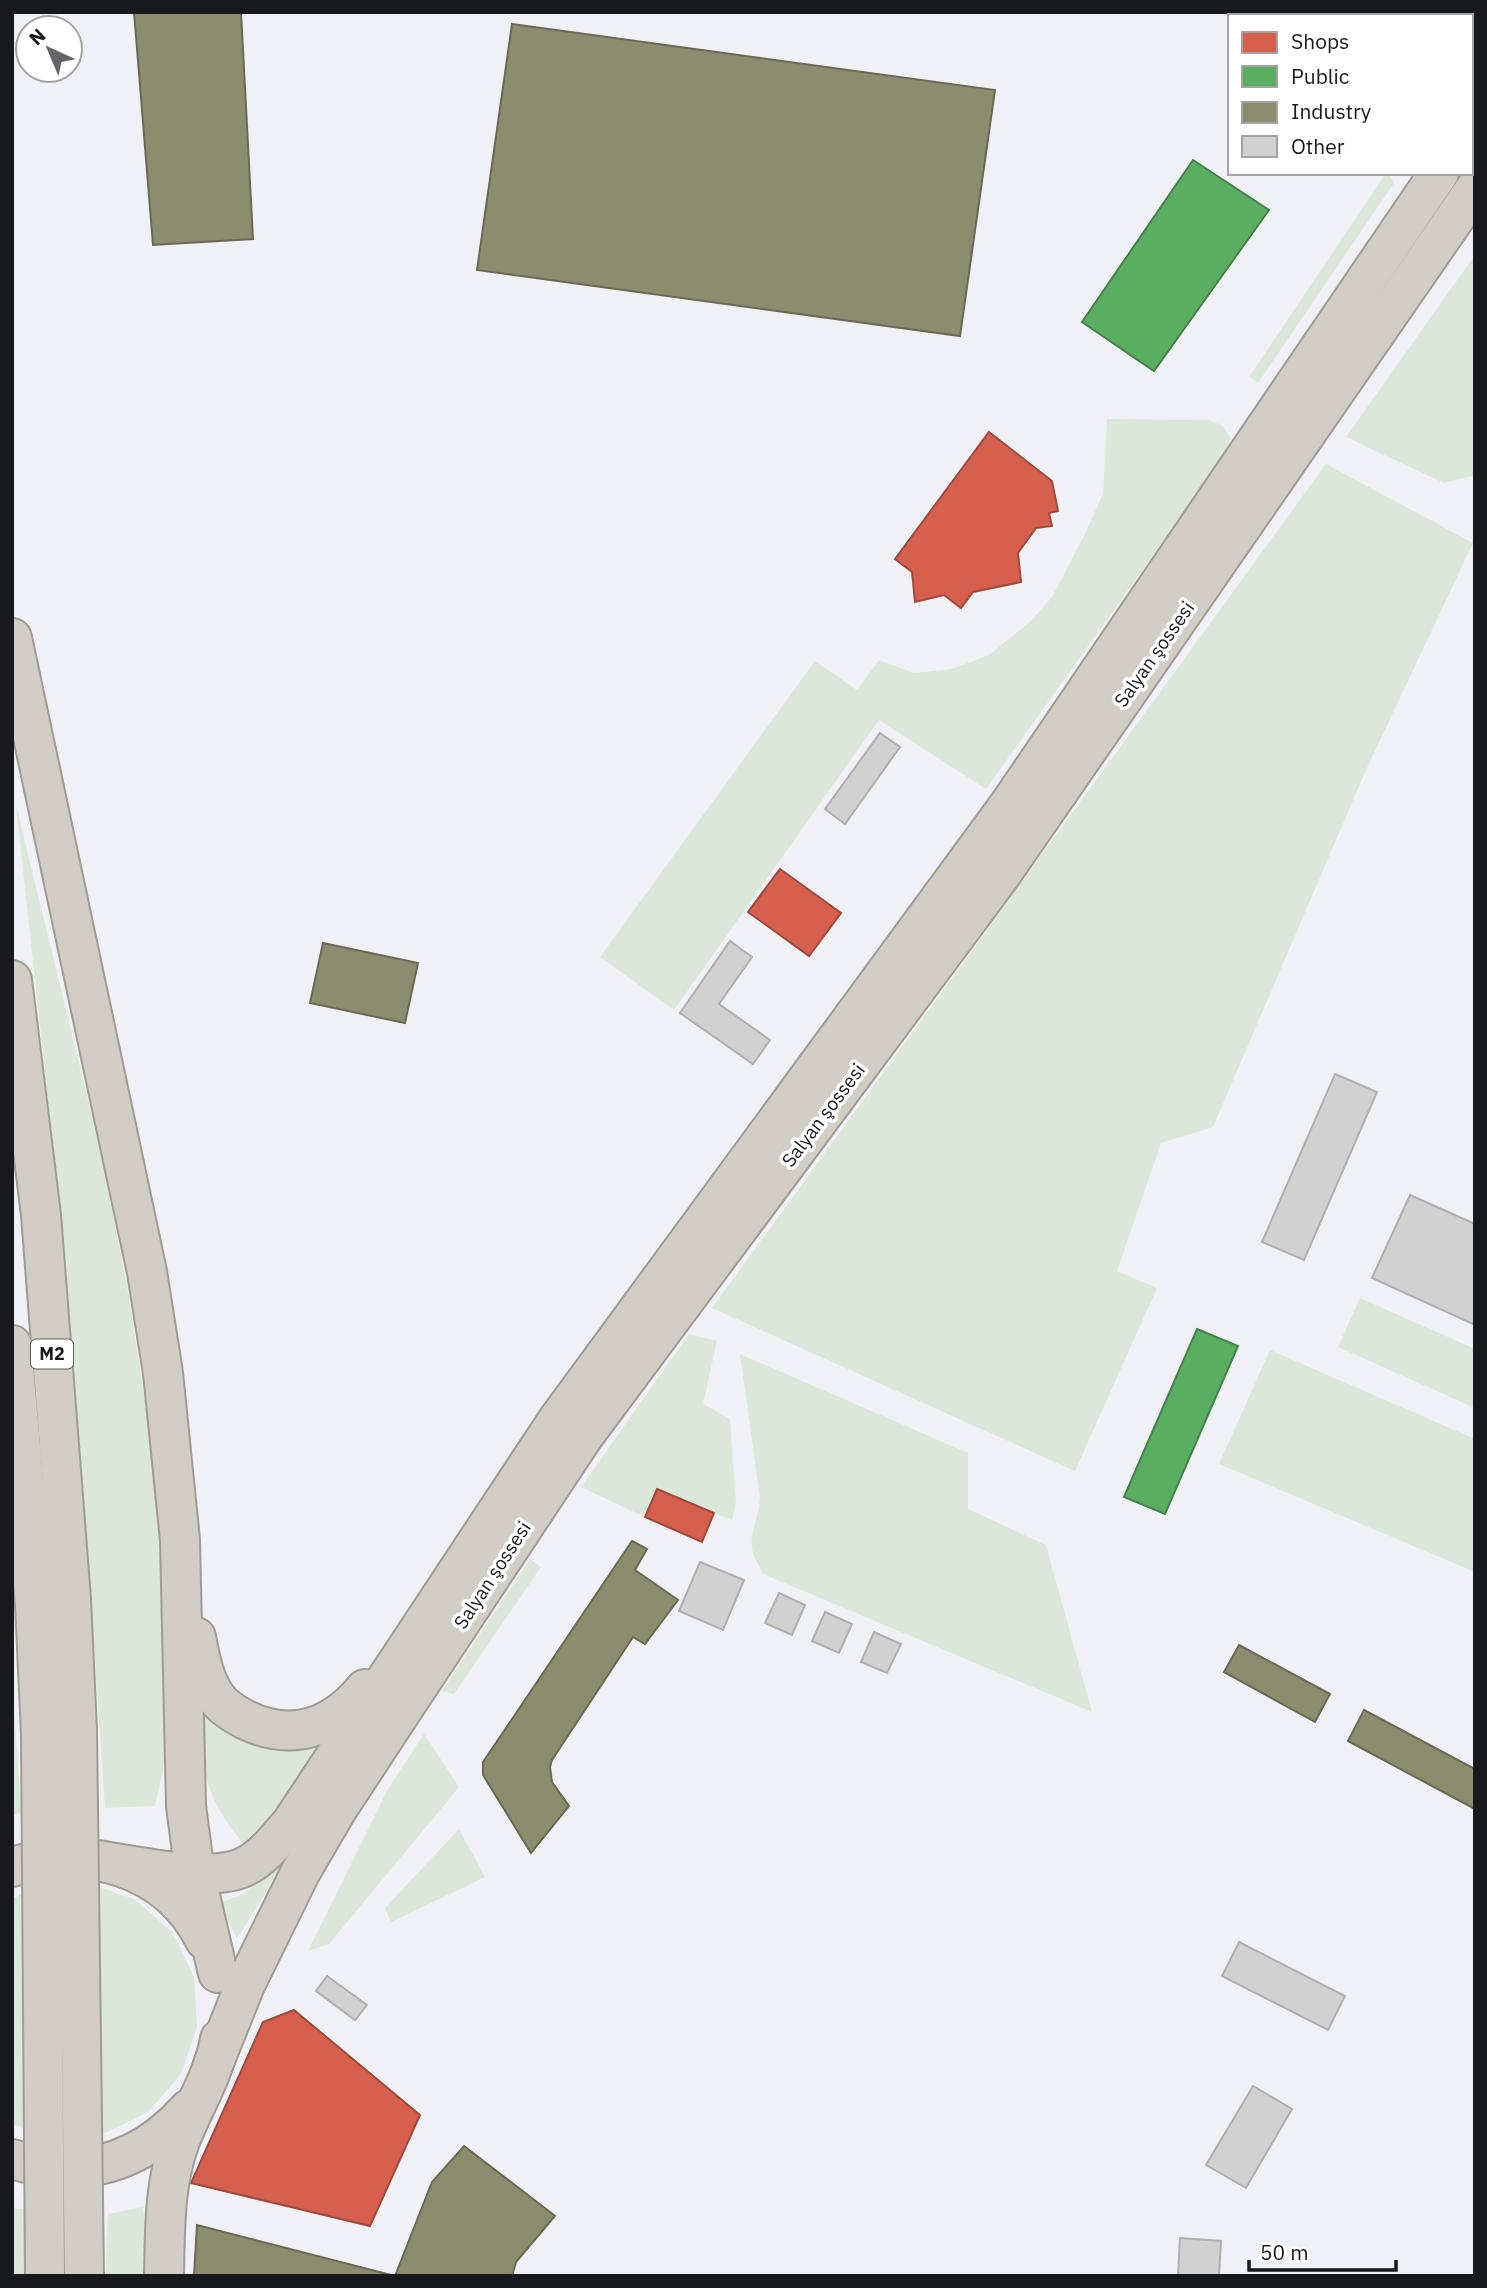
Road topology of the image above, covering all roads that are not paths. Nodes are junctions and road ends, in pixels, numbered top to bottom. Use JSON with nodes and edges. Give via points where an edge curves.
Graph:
{"nodes":[{"id":1,"x":1438,"y":175,"type":"edge"},
{"id":2,"x":1475,"y":189,"type":"edge"},
{"id":3,"x":12,"y":638,"type":"edge"},
{"id":4,"x":12,"y":980,"type":"edge"},
{"id":5,"x":12,"y":1345,"type":"edge"},
{"id":6,"x":180,"y":1540,"type":"junction"},
{"id":7,"x":444,"y":1588,"type":"junction"},
{"id":8,"x":59,"y":1732,"type":"junction"},
{"id":9,"x":85,"y":1858,"type":"junction"},
{"id":10,"x":12,"y":1867,"type":"edge"},
{"id":11,"x":195,"y":1874,"type":"junction"},
{"id":12,"x":218,"y":1973,"type":"junction"},
{"id":13,"x":208,"y":2077,"type":"junction"},
{"id":14,"x":12,"y":2159,"type":"edge"},
{"id":15,"x":45,"y":2276,"type":"edge"},
{"id":16,"x":85,"y":2276,"type":"edge"},
{"id":17,"x":164,"y":2276,"type":"edge"}],
"edges":[{"from":1,"to":7,"type":"highway","name":"Salyan şossesi","via":[[1009,805],[557,1422]]},
{"from":2,"to":13,"type":"highway","name":"Salyan şossesi","via":[[1000,876],[583,1437],[345,1797],[300,1873],[245,1985]]},
{"from":3,"to":6,"type":"highway","via":[[147,1272],[163,1373]]},
{"from":4,"to":8,"type":"highway","number":"M2","via":[[41,1215],[71,1599]]},
{"from":5,"to":8,"type":"highway","number":"M2","via":[[35,1605]]},
{"from":6,"to":7,"type":"highway","via":[[206,1680],[218,1700],[264,1728],[292,1732],[337,1716],[358,1697]]},
{"from":6,"to":11,"type":"highway","via":[[186,1805]]},
{"from":7,"to":11,"type":"highway","via":[[311,1795],[274,1843],[242,1868]]},
{"from":8,"to":15,"type":"highway","bridge":true},
{"from":8,"to":16,"type":"highway","bridge":true},
{"from":9,"to":10,"type":"highway","via":[[48,1858]]},
{"from":9,"to":11,"type":"highway"},
{"from":9,"to":12,"type":"highway","via":[[141,1875],[176,1900],[202,1934]]},
{"from":11,"to":12,"type":"highway"},
{"from":12,"to":13,"type":"highway","via":[[223,2020]]},
{"from":13,"to":14,"type":"highway","via":[[191,2107],[163,2136],[109,2163],[49,2168]]},
{"from":13,"to":17,"type":"highway","via":[[172,2167]]}]}
